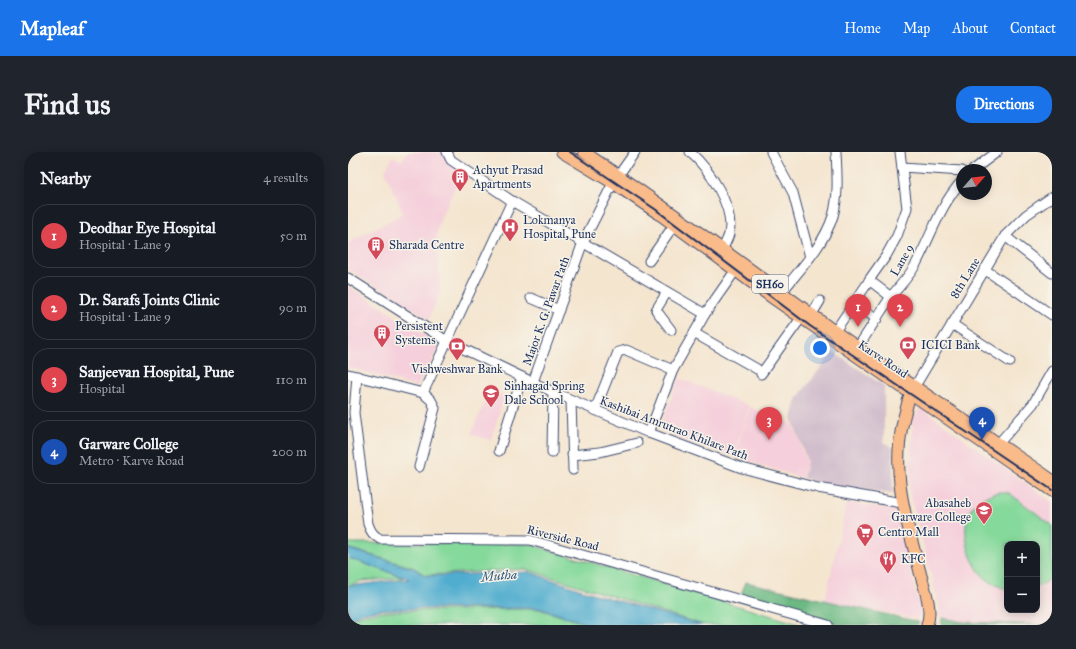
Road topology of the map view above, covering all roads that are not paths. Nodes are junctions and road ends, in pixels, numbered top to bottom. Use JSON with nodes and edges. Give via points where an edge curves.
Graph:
{"nodes":[{"id":1,"x":447,"y":152,"type":"edge"},
{"id":2,"x":584,"y":152,"type":"edge"},
{"id":3,"x":635,"y":152,"type":"edge"},
{"id":4,"x":690,"y":152,"type":"edge"},
{"id":5,"x":771,"y":152,"type":"edge"},
{"id":6,"x":836,"y":152,"type":"edge"},
{"id":7,"x":900,"y":152,"type":"edge"},
{"id":8,"x":997,"y":152,"type":"edge"},
{"id":9,"x":566,"y":153,"type":"edge"},
{"id":10,"x":981,"y":164,"type":"edge"},
{"id":11,"x":902,"y":167,"type":"junction"},
{"id":12,"x":956,"y":171,"type":"edge"},
{"id":13,"x":616,"y":179,"type":"junction"},
{"id":14,"x":956,"y":188,"type":"edge"},
{"id":15,"x":1052,"y":197,"type":"edge"},
{"id":16,"x":512,"y":201,"type":"junction"},
{"id":17,"x":674,"y":225,"type":"junction"},
{"id":18,"x":1005,"y":236,"type":"junction"},
{"id":19,"x":583,"y":242,"type":"junction"},
{"id":20,"x":722,"y":251,"type":"junction"},
{"id":21,"x":810,"y":257,"type":"junction"},
{"id":22,"x":649,"y":261,"type":"dead end"},
{"id":23,"x":984,"y":269,"type":"junction"},
{"id":24,"x":735,"y":271,"type":"junction"},
{"id":25,"x":1052,"y":273,"type":"edge"},
{"id":26,"x":348,"y":278,"type":"edge"},
{"id":27,"x":869,"y":281,"type":"junction"},
{"id":28,"x":667,"y":292,"type":"junction"},
{"id":29,"x":782,"y":292,"type":"junction"},
{"id":30,"x":890,"y":297,"type":"junction"},
{"id":31,"x":531,"y":298,"type":"dead end"},
{"id":32,"x":820,"y":301,"type":"dead end"},
{"id":33,"x":854,"y":303,"type":"junction"},
{"id":34,"x":558,"y":310,"type":"junction"},
{"id":35,"x":704,"y":314,"type":"junction"},
{"id":36,"x":812,"y":314,"type":"junction"},
{"id":37,"x":1052,"y":315,"type":"edge"},
{"id":38,"x":801,"y":318,"type":"junction"},
{"id":39,"x":877,"y":319,"type":"junction"},
{"id":40,"x":952,"y":324,"type":"junction"},
{"id":41,"x":670,"y":330,"type":"dead end"},
{"id":42,"x":835,"y":331,"type":"junction"},
{"id":43,"x":694,"y":333,"type":"junction"},
{"id":44,"x":447,"y":341,"type":"junction"},
{"id":45,"x":858,"y":347,"type":"junction"},
{"id":46,"x":1010,"y":362,"type":"dead end"},
{"id":47,"x":673,"y":370,"type":"junction"},
{"id":48,"x":1052,"y":371,"type":"edge"},
{"id":49,"x":353,"y":375,"type":"edge"},
{"id":50,"x":522,"y":377,"type":"junction"},
{"id":51,"x":533,"y":382,"type":"junction"},
{"id":52,"x":913,"y":389,"type":"junction"},
{"id":53,"x":553,"y":392,"type":"junction"},
{"id":54,"x":423,"y":393,"type":"junction"},
{"id":55,"x":571,"y":400,"type":"junction"},
{"id":56,"x":594,"y":410,"type":"junction"},
{"id":57,"x":351,"y":414,"type":"edge"},
{"id":58,"x":649,"y":433,"type":"junction"},
{"id":59,"x":637,"y":443,"type":"dead end"},
{"id":60,"x":999,"y":443,"type":"junction"},
{"id":61,"x":499,"y":451,"type":"dead end"},
{"id":62,"x":552,"y":453,"type":"dead end"},
{"id":63,"x":572,"y":455,"type":"junction"},
{"id":64,"x":419,"y":467,"type":"dead end"},
{"id":65,"x":573,"y":470,"type":"dead end"},
{"id":66,"x":1052,"y":480,"type":"edge"},
{"id":67,"x":1052,"y":491,"type":"edge"},
{"id":68,"x":902,"y":503,"type":"junction"},
{"id":69,"x":928,"y":623,"type":"edge"},
{"id":70,"x":828,"y":625,"type":"edge"}],
"edges":[{"from":1,"to":16,"type":"street","via":[[452,160]]},
{"from":2,"to":13,"type":"main road","name":"Karve Road","number":"SH60"},
{"from":3,"to":13,"type":"street","name":"Major K. G. Pawar Path"},
{"from":4,"to":20,"type":"street","via":[[708,172],[723,197],[729,218],[729,234]]},
{"from":5,"to":21,"type":"street","via":[[793,193]]},
{"from":6,"to":21,"type":"street","via":[[837,191],[833,216]]},
{"from":7,"to":11,"type":"street"},
{"from":8,"to":10,"type":"street"},
{"from":9,"to":13,"type":"main road","name":"Karve Road","number":"SH60"},
{"from":11,"to":12,"type":"street"},
{"from":11,"to":27,"type":"street","via":[[907,208],[897,236]]},
{"from":13,"to":17,"type":"main road","name":"Karve Road","number":"SH60"},
{"from":13,"to":19,"type":"street","name":"Major K. G. Pawar Path"},
{"from":13,"to":20,"type":"main road","name":"Karve Road","number":"SH60","via":[[667,208]]},
{"from":14,"to":30,"type":"street","name":"Lane 9","via":[[935,222],[916,265]]},
{"from":15,"to":18,"type":"street","name":"8th Lane","via":[[1026,215]]},
{"from":16,"to":19,"type":"street"},
{"from":16,"to":44,"type":"street"},
{"from":17,"to":22,"type":"street"},
{"from":17,"to":24,"type":"main road","name":"Karve Road","number":"SH60"},
{"from":18,"to":23,"type":"street","name":"8th Lane"},
{"from":18,"to":25,"type":"street"},
{"from":19,"to":28,"type":"street"},
{"from":19,"to":34,"type":"street","name":"Major K. G. Pawar Path"},
{"from":20,"to":29,"type":"main road","name":"Karve Road","number":"SH60"},
{"from":21,"to":29,"type":"street"},
{"from":23,"to":37,"type":"street"},
{"from":23,"to":40,"type":"street","name":"8th Lane"},
{"from":24,"to":35,"type":"street"},
{"from":24,"to":38,"type":"main road","name":"Karve Road","number":"SH60"},
{"from":26,"to":44,"type":"street","name":"Kashibai Amrutrao Khilare Path"},
{"from":27,"to":30,"type":"street"},
{"from":27,"to":33,"type":"street"},
{"from":28,"to":35,"type":"street"},
{"from":28,"to":41,"type":"street","via":[[656,310]]},
{"from":29,"to":36,"type":"main road","name":"Karve Road","number":"SH60"},
{"from":30,"to":39,"type":"street","name":"Lane 9"},
{"from":31,"to":34,"type":"street"},
{"from":32,"to":36,"type":"street"},
{"from":33,"to":39,"type":"street"},
{"from":33,"to":42,"type":"street"},
{"from":34,"to":51,"type":"street","name":"Major K. G. Pawar Path"},
{"from":35,"to":43,"type":"street"},
{"from":36,"to":42,"type":"main road","name":"Karve Road","number":"SH60"},
{"from":38,"to":43,"type":"street","via":[[759,371]]},
{"from":38,"to":52,"type":"main road","name":"Karve Road","number":"SH60"},
{"from":39,"to":45,"type":"street","name":"Lane 9"},
{"from":40,"to":46,"type":"street"},
{"from":40,"to":52,"type":"street","name":"8th Lane"},
{"from":42,"to":45,"type":"main road","name":"Karve Road","number":"SH60"},
{"from":43,"to":47,"type":"street"},
{"from":44,"to":50,"type":"street","name":"Kashibai Amrutrao Khilare Path"},
{"from":44,"to":54,"type":"street"},
{"from":45,"to":52,"type":"main road","name":"Karve Road","number":"SH60"},
{"from":47,"to":56,"type":"street","via":[[626,350],[618,352]]},
{"from":47,"to":58,"type":"street"},
{"from":48,"to":60,"type":"street","via":[[1032,404]]},
{"from":49,"to":54,"type":"street"},
{"from":49,"to":57,"type":"street","name":"Riverside Road"},
{"from":50,"to":51,"type":"street","name":"Kashibai Amrutrao Khilare Path"},
{"from":50,"to":61,"type":"street"},
{"from":51,"to":53,"type":"street","name":"Kashibai Amrutrao Khilare Path"},
{"from":52,"to":60,"type":"main road","name":"Karve Road","number":"SH60"},
{"from":52,"to":67,"type":"main road","name":"Karve Road","number":"SH60"},
{"from":52,"to":68,"type":"main road","via":[[903,422],[898,462]]},
{"from":53,"to":55,"type":"street","name":"Kashibai Amrutrao Khilare Path"},
{"from":53,"to":62,"type":"street"},
{"from":54,"to":64,"type":"street","via":[[435,408]]},
{"from":55,"to":56,"type":"street","name":"Kashibai Amrutrao Khilare Path"},
{"from":55,"to":63,"type":"street"},
{"from":56,"to":58,"type":"street","name":"Kashibai Amrutrao Khilare Path"},
{"from":57,"to":70,"type":"street","name":"Riverside Road","via":[[368,524],[371,532],[380,538],[530,540]]},
{"from":58,"to":68,"type":"street","name":"Kashibai Amrutrao Khilare Path","via":[[742,468],[818,488]]},
{"from":59,"to":63,"type":"street","via":[[600,452]]},
{"from":60,"to":66,"type":"main road","name":"Karve Road","number":"SH60"},
{"from":63,"to":65,"type":"street"},
{"from":68,"to":69,"type":"main road","via":[[929,606]]}]}
